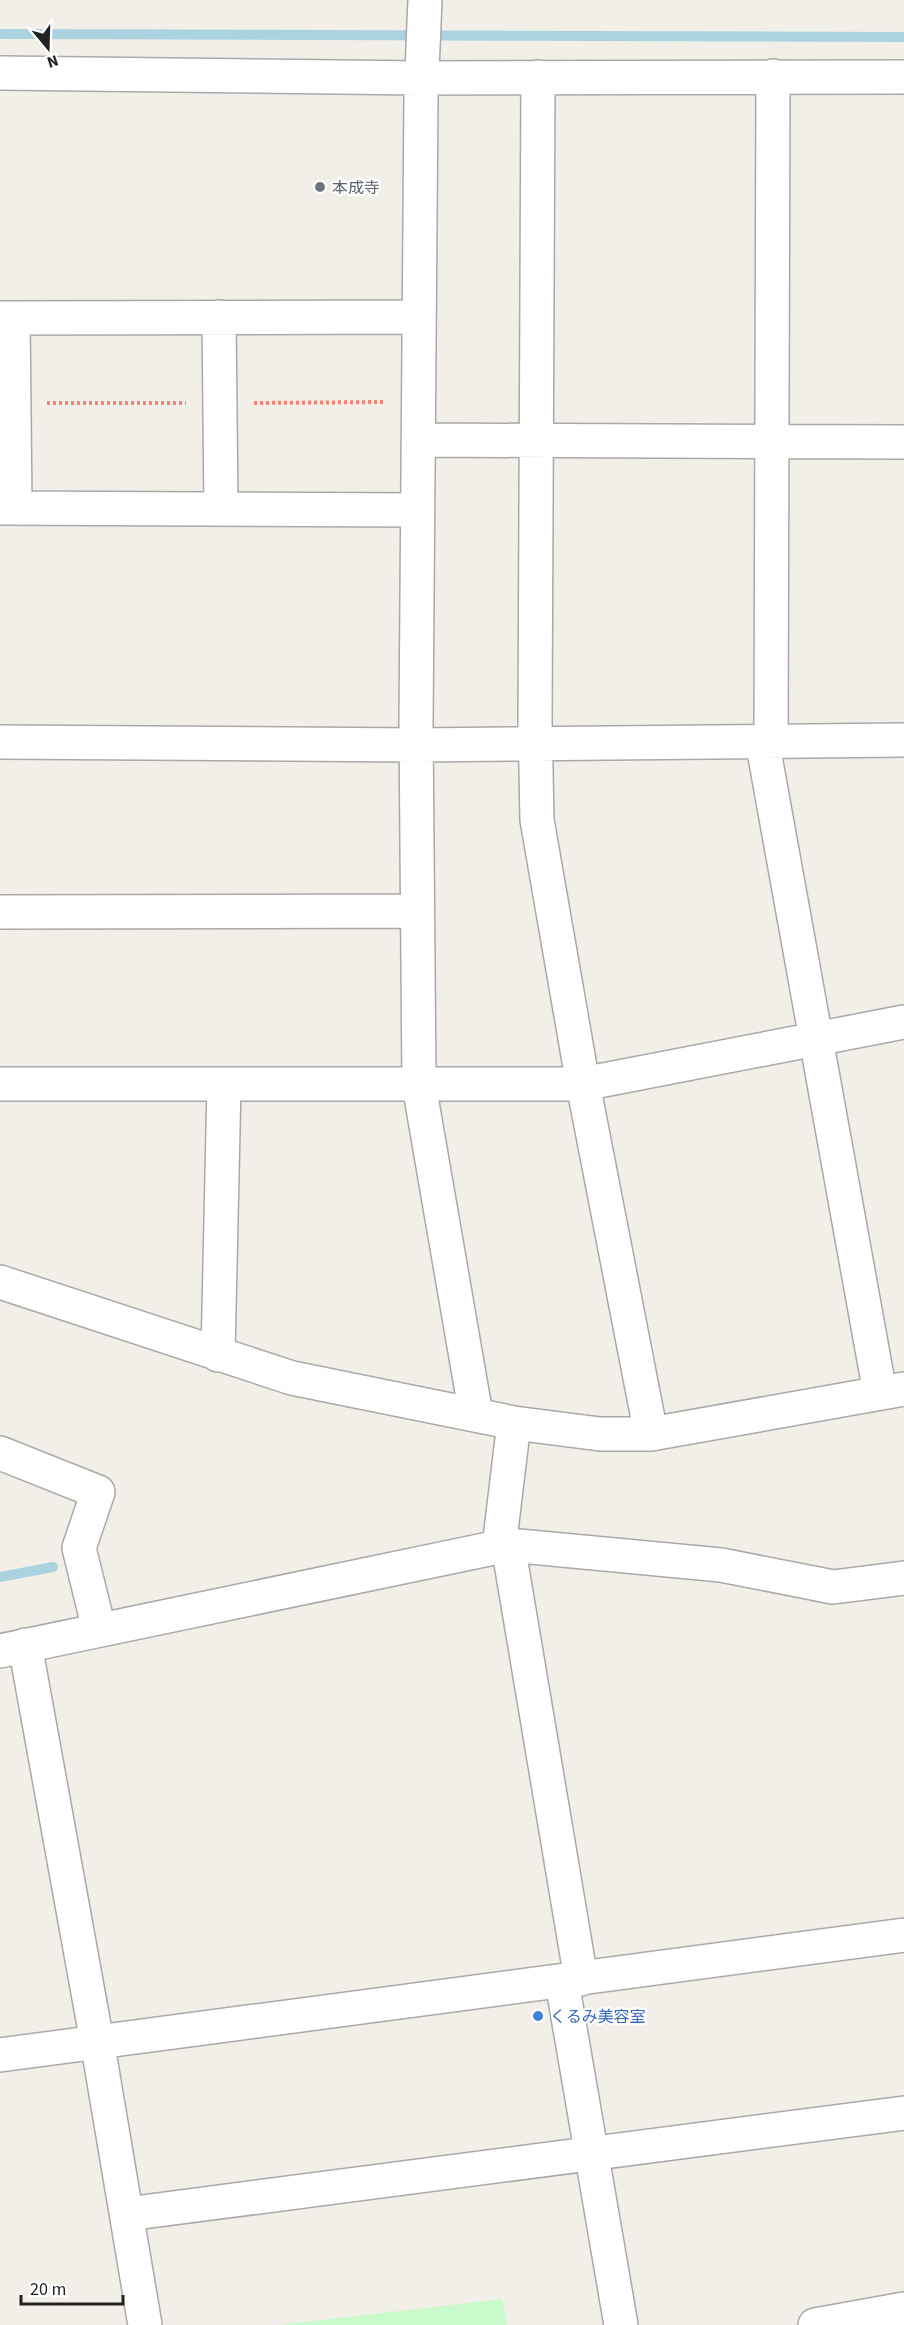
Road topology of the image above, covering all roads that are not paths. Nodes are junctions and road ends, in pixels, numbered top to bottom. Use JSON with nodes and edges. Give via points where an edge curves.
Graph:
{"nodes":[{"id":1,"x":425,"y":7,"type":"edge"},
{"id":2,"x":422,"y":67,"type":"junction"},
{"id":3,"x":0,"y":73,"type":"edge"},
{"id":4,"x":774,"y":76,"type":"junction"},
{"id":5,"x":538,"y":77,"type":"junction"},
{"id":6,"x":904,"y":77,"type":"edge"},
{"id":7,"x":219,"y":317,"type":"junction"},
{"id":8,"x":419,"y":317,"type":"junction"},
{"id":9,"x":6,"y":318,"type":"edge"},
{"id":10,"x":418,"y":440,"type":"junction"},
{"id":11,"x":537,"y":442,"type":"junction"},
{"id":12,"x":773,"y":442,"type":"junction"},
{"id":13,"x":904,"y":442,"type":"edge"},
{"id":14,"x":8,"y":508,"type":"edge"},
{"id":15,"x":221,"y":509,"type":"junction"},
{"id":16,"x":417,"y":510,"type":"junction"},
{"id":17,"x":766,"y":740,"type":"junction"},
{"id":18,"x":904,"y":740,"type":"edge"},
{"id":19,"x":0,"y":742,"type":"edge"},
{"id":20,"x":536,"y":743,"type":"junction"},
{"id":21,"x":417,"y":745,"type":"junction"},
{"id":22,"x":417,"y":910,"type":"junction"},
{"id":23,"x":0,"y":912,"type":"edge"},
{"id":24,"x":904,"y":1022,"type":"edge"},
{"id":25,"x":816,"y":1038,"type":"junction"},
{"id":26,"x":0,"y":1084,"type":"edge"},
{"id":27,"x":224,"y":1084,"type":"junction"},
{"id":28,"x":583,"y":1084,"type":"junction"},
{"id":29,"x":419,"y":1085,"type":"junction"},
{"id":30,"x":0,"y":1282,"type":"edge"},
{"id":31,"x":218,"y":1356,"type":"junction"},
{"id":32,"x":892,"y":1391,"type":"edge"},
{"id":33,"x":476,"y":1415,"type":"junction"},
{"id":34,"x":514,"y":1423,"type":"junction"},
{"id":35,"x":651,"y":1434,"type":"junction"},
{"id":36,"x":0,"y":1453,"type":"edge"},
{"id":37,"x":503,"y":1546,"type":"junction"},
{"id":38,"x":904,"y":1578,"type":"edge"},
{"id":39,"x":99,"y":1629,"type":"junction"},
{"id":40,"x":13,"y":1648,"type":"edge"},
{"id":41,"x":904,"y":1935,"type":"edge"},
{"id":42,"x":572,"y":1980,"type":"junction"},
{"id":43,"x":97,"y":2042,"type":"junction"},
{"id":44,"x":0,"y":2055,"type":"edge"},
{"id":45,"x":904,"y":2113,"type":"edge"},
{"id":46,"x":593,"y":2155,"type":"junction"},
{"id":47,"x":127,"y":2214,"type":"junction"},
{"id":48,"x":904,"y":2309,"type":"edge"},
{"id":49,"x":145,"y":2325,"type":"edge"},
{"id":50,"x":621,"y":2325,"type":"edge"},
{"id":51,"x":815,"y":2325,"type":"edge"}],
"edges":[{"from":1,"to":2,"type":"street"},
{"from":2,"to":3,"type":"street"},
{"from":2,"to":5,"type":"street"},
{"from":2,"to":8,"type":"street"},
{"from":4,"to":5,"type":"street"},
{"from":4,"to":6,"type":"street"},
{"from":4,"to":12,"type":"street"},
{"from":5,"to":11,"type":"street"},
{"from":7,"to":8,"type":"street"},
{"from":7,"to":9,"type":"street"},
{"from":7,"to":15,"type":"street"},
{"from":8,"to":10,"type":"street"},
{"from":9,"to":14,"type":"street"},
{"from":10,"to":11,"type":"street"},
{"from":10,"to":16,"type":"street"},
{"from":11,"to":12,"type":"street"},
{"from":11,"to":20,"type":"street"},
{"from":12,"to":13,"type":"street"},
{"from":12,"to":17,"type":"street"},
{"from":14,"to":15,"type":"street"},
{"from":15,"to":16,"type":"street"},
{"from":16,"to":21,"type":"street"},
{"from":17,"to":18,"type":"street"},
{"from":17,"to":20,"type":"street"},
{"from":17,"to":25,"type":"street"},
{"from":19,"to":21,"type":"street"},
{"from":20,"to":21,"type":"street"},
{"from":20,"to":28,"type":"street","via":[[537,820]]},
{"from":21,"to":22,"type":"street"},
{"from":22,"to":23,"type":"street"},
{"from":22,"to":29,"type":"street"},
{"from":24,"to":25,"type":"street"},
{"from":25,"to":28,"type":"street"},
{"from":25,"to":32,"type":"street"},
{"from":26,"to":27,"type":"street"},
{"from":27,"to":29,"type":"street"},
{"from":27,"to":31,"type":"street"},
{"from":28,"to":29,"type":"street"},
{"from":28,"to":35,"type":"street"},
{"from":29,"to":33,"type":"street"},
{"from":30,"to":31,"type":"street"},
{"from":31,"to":33,"type":"street","via":[[292,1378]]},
{"from":32,"to":35,"type":"street"},
{"from":33,"to":34,"type":"street"},
{"from":34,"to":35,"type":"street","via":[[600,1434]]},
{"from":34,"to":37,"type":"street"},
{"from":36,"to":39,"type":"street","via":[[98,1492],[79,1548]]},
{"from":37,"to":38,"type":"street","via":[[721,1565],[832,1587]]},
{"from":37,"to":39,"type":"street"},
{"from":37,"to":42,"type":"street"},
{"from":39,"to":40,"type":"street"},
{"from":40,"to":43,"type":"street"},
{"from":41,"to":42,"type":"street"},
{"from":42,"to":43,"type":"street"},
{"from":42,"to":46,"type":"street"},
{"from":43,"to":44,"type":"street"},
{"from":43,"to":47,"type":"street"},
{"from":45,"to":46,"type":"street"},
{"from":46,"to":47,"type":"street"},
{"from":46,"to":50,"type":"street"},
{"from":47,"to":49,"type":"street"},
{"from":48,"to":51,"type":"street"}]}
